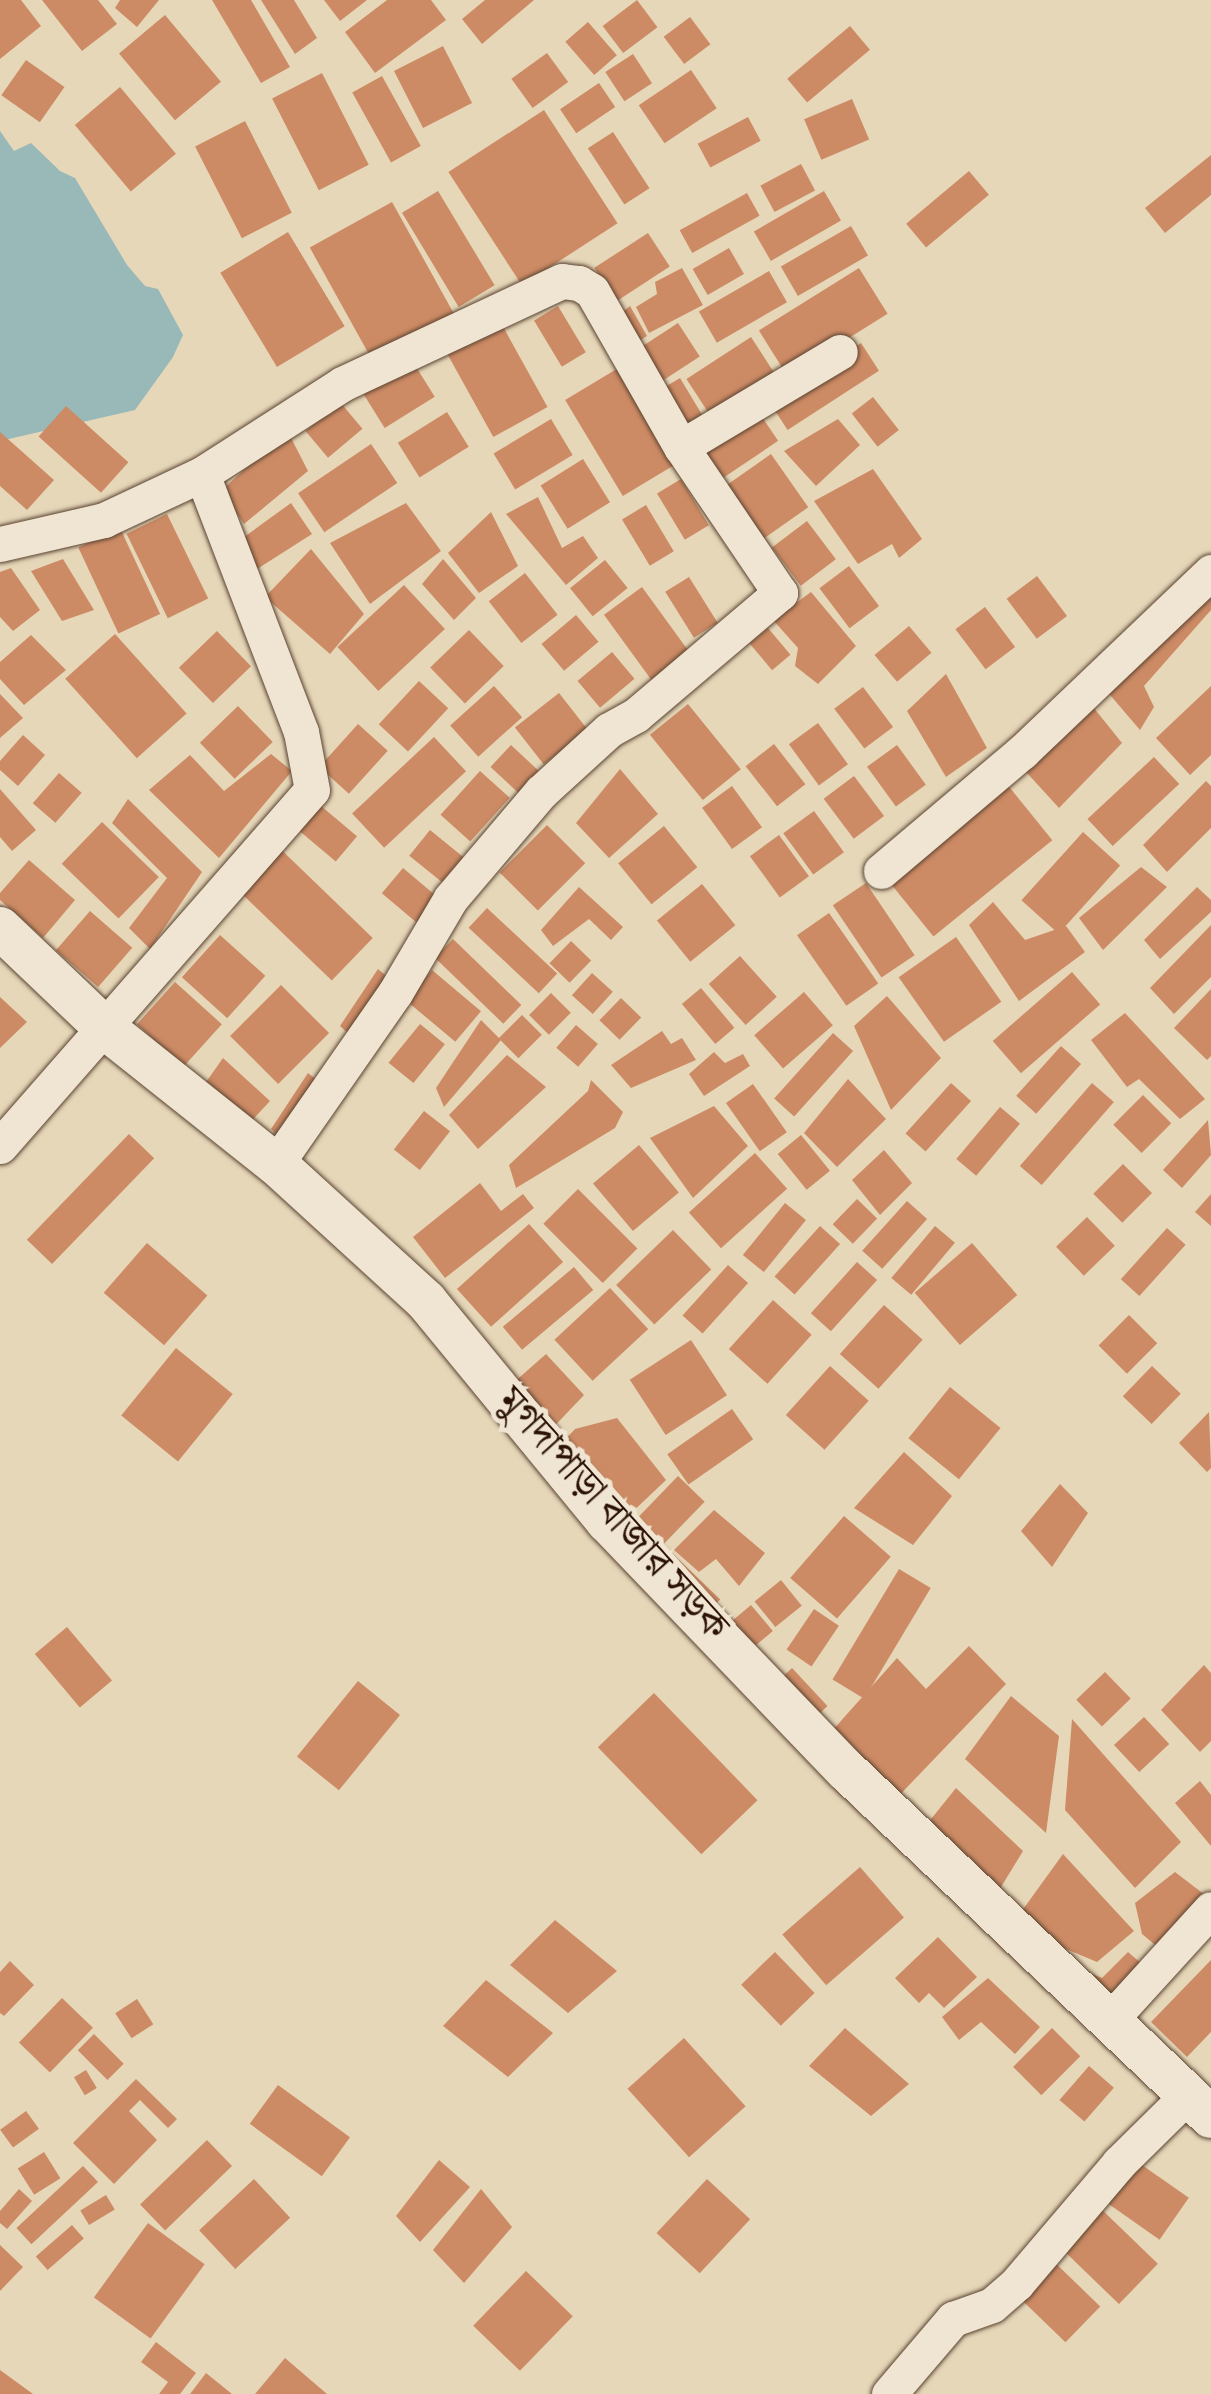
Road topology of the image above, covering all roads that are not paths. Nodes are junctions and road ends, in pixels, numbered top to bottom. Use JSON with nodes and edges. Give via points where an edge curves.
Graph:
{"nodes":[{"id":1,"x":840,"y":352,"type":"dead end"},
{"id":2,"x":681,"y":447,"type":"junction"},
{"id":3,"x":202,"y":474,"type":"junction"},
{"id":4,"x":0,"y":544,"type":"edge"},
{"id":5,"x":1211,"y":572,"type":"edge"},
{"id":6,"x":881,"y":871,"type":"dead end"},
{"id":7,"x":0,"y":928,"type":"edge"},
{"id":8,"x":106,"y":1029,"type":"junction"},
{"id":9,"x":0,"y":1146,"type":"edge"},
{"id":10,"x":276,"y":1164,"type":"junction"},
{"id":11,"x":1211,"y":1909,"type":"edge"},
{"id":12,"x":1109,"y":2021,"type":"junction"},
{"id":13,"x":1199,"y":2106,"type":"edge"},
{"id":14,"x":888,"y":2394,"type":"edge"}],
"edges":[{"from":1,"to":2,"type":"street"},
{"from":2,"to":3,"type":"street","via":[[592,291],[562,281],[342,384]]},
{"from":2,"to":10,"type":"street","via":[[780,593],[540,792],[451,898],[396,993]]},
{"from":3,"to":4,"type":"street","via":[[104,520]]},
{"from":3,"to":8,"type":"street","via":[[302,732],[312,790]]},
{"from":5,"to":6,"type":"street","via":[[1022,752]]},
{"from":7,"to":8,"type":"street","name":"মুগদাপাড়া বাজার সড়ক"},
{"from":8,"to":9,"type":"street"},
{"from":8,"to":10,"type":"street","name":"মুগদাপাড়া বাজার সড়ক"},
{"from":10,"to":12,"type":"street","name":"মুগদাপাড়া বাজার সড়ক","via":[[426,1301],[607,1521],[845,1769]]},
{"from":11,"to":12,"type":"street"},
{"from":12,"to":13,"type":"street","name":"মুগদাপাড়া বাজার সড়ক"},
{"from":13,"to":14,"type":"street","via":[[1119,2163],[1017,2283],[992,2305],[952,2319]]}]}
